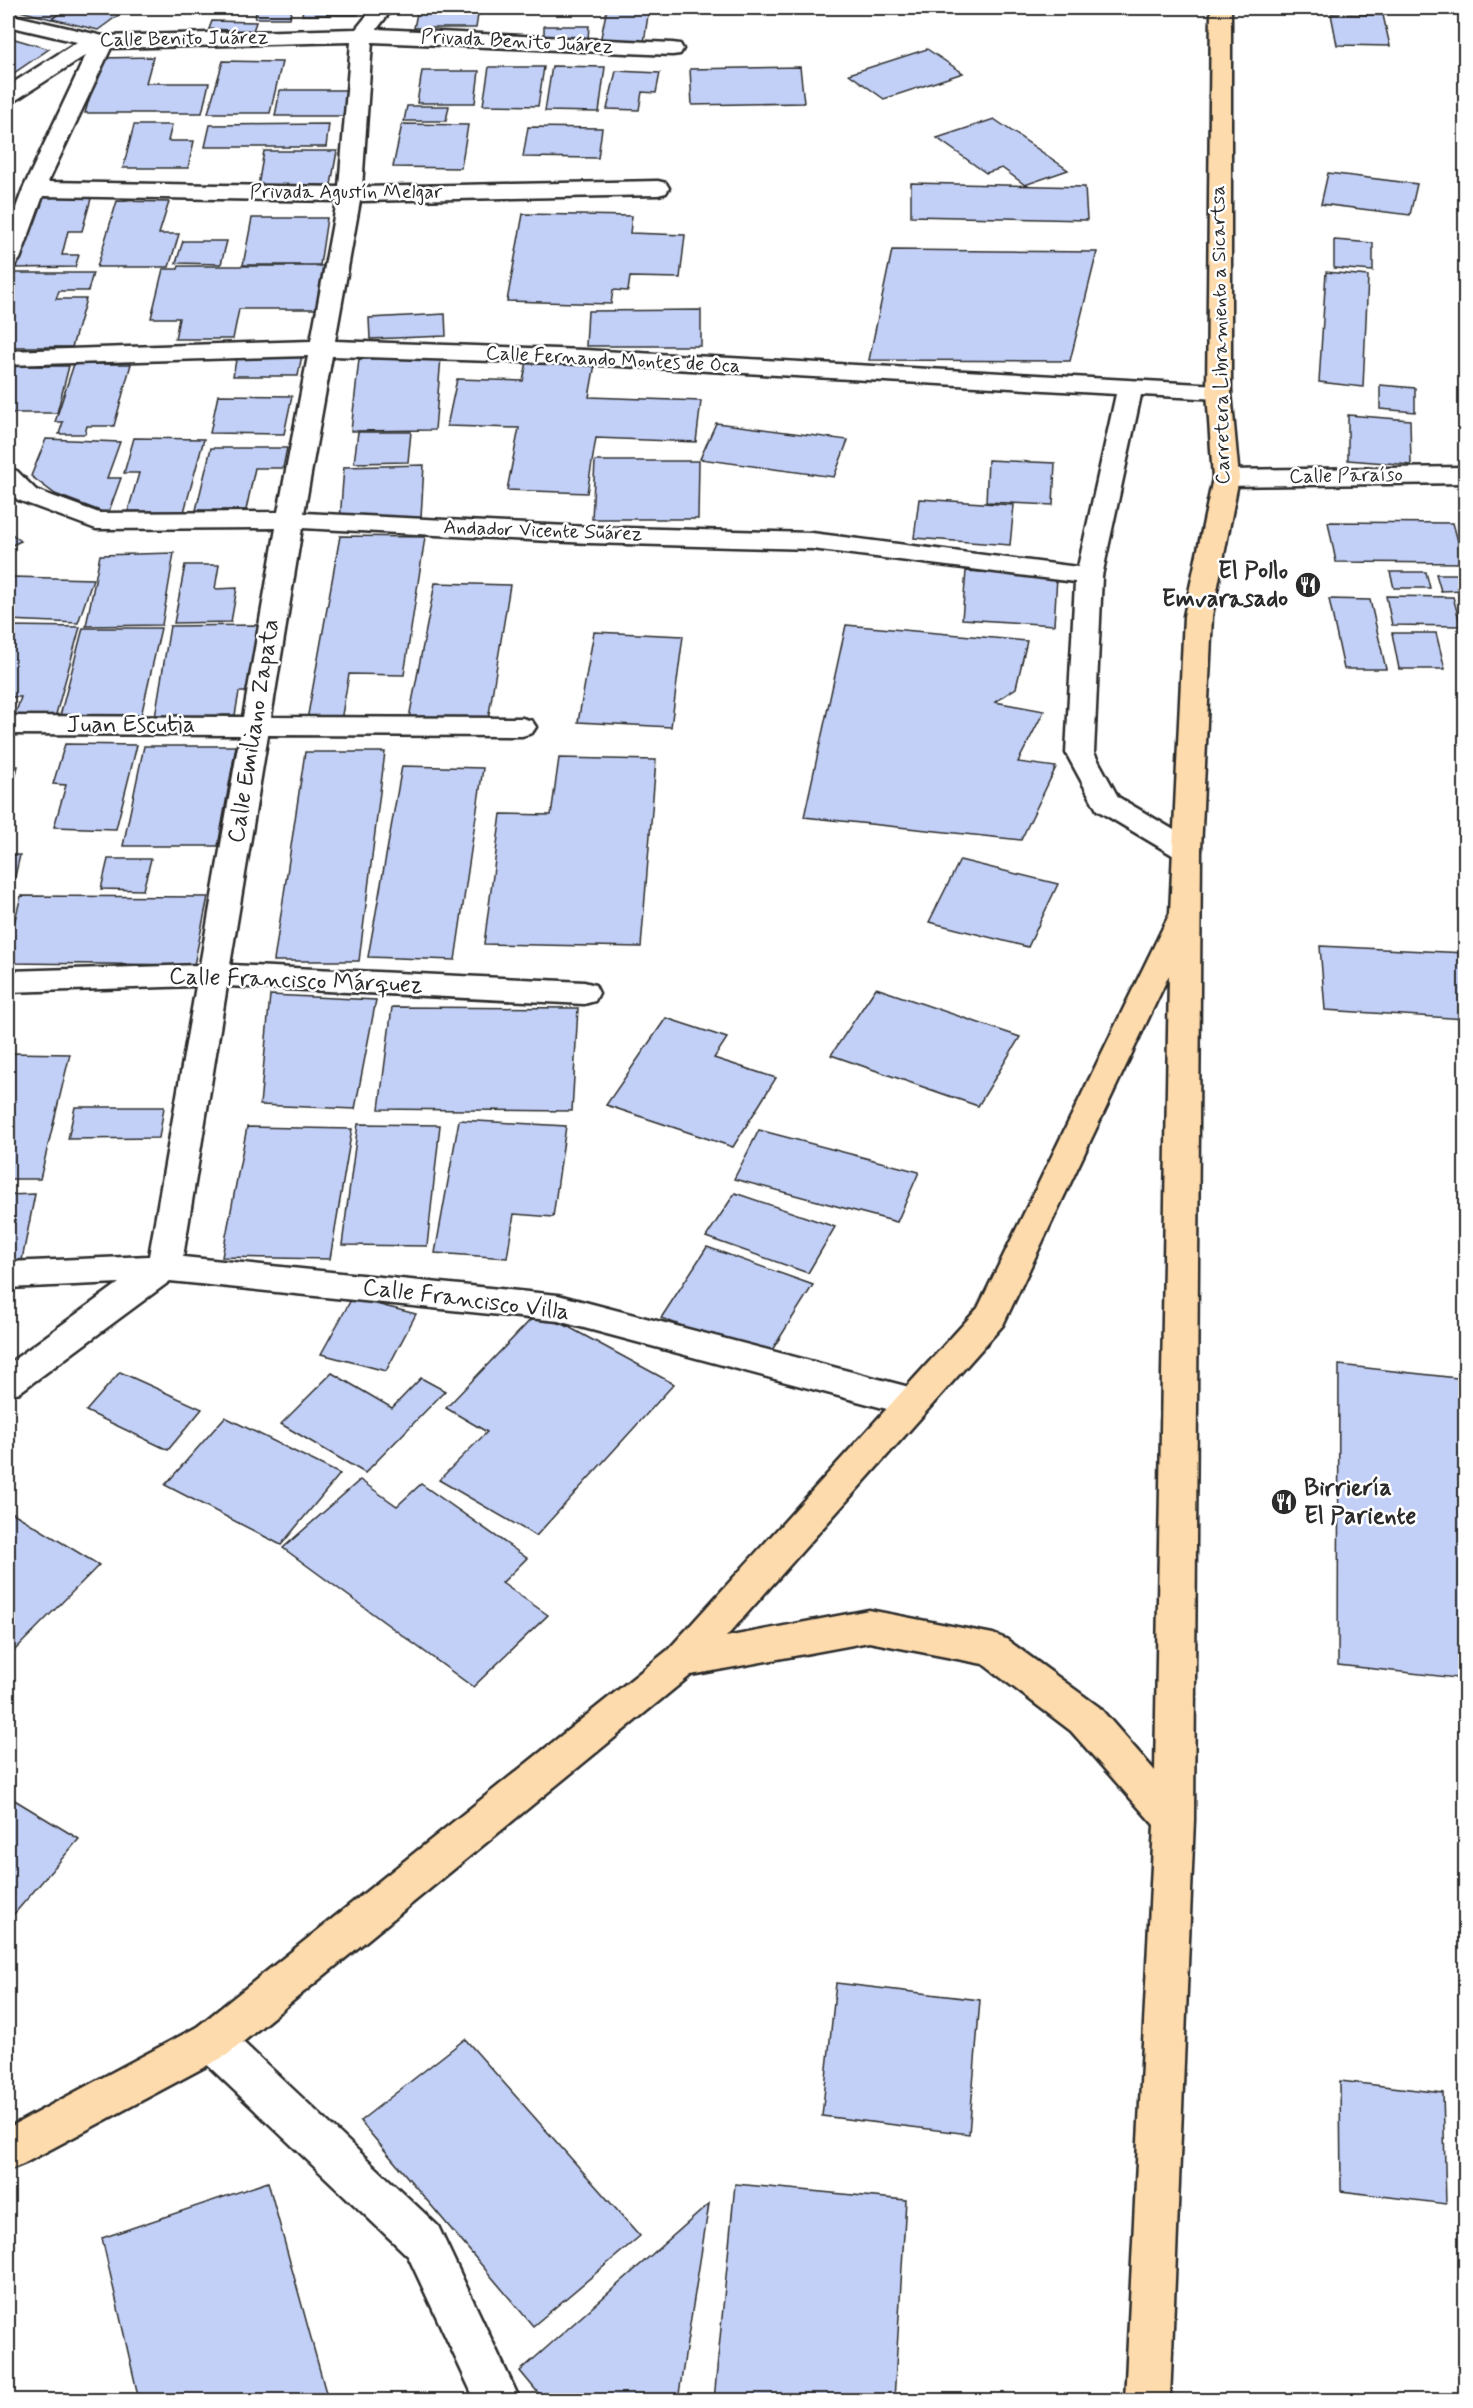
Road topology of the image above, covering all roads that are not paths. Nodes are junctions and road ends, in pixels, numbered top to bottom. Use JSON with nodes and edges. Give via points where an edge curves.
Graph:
{"nodes":[{"id":1,"x":382,"y":8,"type":"edge"},
{"id":2,"x":1221,"y":8,"type":"edge"},
{"id":3,"x":8,"y":20,"type":"edge"},
{"id":4,"x":362,"y":35,"type":"junction"},
{"id":5,"x":98,"y":42,"type":"junction"},
{"id":6,"x":672,"y":49,"type":"dead end"},
{"id":7,"x":8,"y":95,"type":"edge"},
{"id":8,"x":658,"y":188,"type":"dead end"},
{"id":9,"x":34,"y":189,"type":"junction"},
{"id":10,"x":350,"y":194,"type":"junction"},
{"id":11,"x":8,"y":259,"type":"edge"},
{"id":12,"x":320,"y":348,"type":"junction"},
{"id":13,"x":8,"y":358,"type":"edge"},
{"id":14,"x":1130,"y":387,"type":"junction"},
{"id":15,"x":1219,"y":392,"type":"junction"},
{"id":16,"x":1466,"y":475,"type":"edge"},
{"id":17,"x":8,"y":476,"type":"edge"},
{"id":18,"x":1226,"y":478,"type":"junction"},
{"id":19,"x":290,"y":520,"type":"junction"},
{"id":20,"x":1089,"y":576,"type":"junction"},
{"id":21,"x":8,"y":725,"type":"edge"},
{"id":22,"x":255,"y":725,"type":"junction"},
{"id":23,"x":522,"y":727,"type":"dead end"},
{"id":24,"x":1186,"y":850,"type":"junction"},
{"id":25,"x":1185,"y":911,"type":"junction"},
{"id":26,"x":214,"y":975,"type":"junction"},
{"id":27,"x":8,"y":981,"type":"edge"},
{"id":28,"x":584,"y":993,"type":"dead end"},
{"id":29,"x":164,"y":1268,"type":"junction"},
{"id":30,"x":8,"y":1275,"type":"edge"},
{"id":31,"x":8,"y":1382,"type":"edge"},
{"id":32,"x":914,"y":1402,"type":"junction"},
{"id":33,"x":681,"y":1661,"type":"junction"},
{"id":34,"x":1174,"y":1820,"type":"junction"},
{"id":35,"x":212,"y":2041,"type":"junction"},
{"id":36,"x":8,"y":2150,"type":"edge"},
{"id":37,"x":498,"y":2400,"type":"edge"},
{"id":38,"x":1148,"y":2400,"type":"edge"}],
"edges":[{"from":1,"to":4,"type":"street"},
{"from":2,"to":15,"type":"main road","name":"Carretera Libramiento a Sicartsa"},
{"from":3,"to":5,"type":"street","name":"Calle Benito Juárez"},
{"from":4,"to":5,"type":"street","name":"Calle Benito Juárez"},
{"from":4,"to":6,"type":"street","name":"Privada Benito Juárez"},
{"from":4,"to":10,"type":"street","name":"Calle Emiliano Zapata"},
{"from":5,"to":7,"type":"street"},
{"from":5,"to":9,"type":"street"},
{"from":8,"to":10,"type":"street","name":"Privada Agustín Melgar"},
{"from":9,"to":10,"type":"street","name":"Privada Agustín Melgar"},
{"from":9,"to":11,"type":"street"},
{"from":10,"to":12,"type":"street","name":"Calle Emiliano Zapata"},
{"from":12,"to":13,"type":"street","name":"Calle Fernando Montes de Oca"},
{"from":12,"to":14,"type":"street","name":"Calle Fernando Montes de Oca","via":[[584,357]]},
{"from":12,"to":19,"type":"street","name":"Calle Emiliano Zapata"},
{"from":14,"to":15,"type":"street","name":"Calle Fernando Montes de Oca"},
{"from":14,"to":20,"type":"street"},
{"from":15,"to":18,"type":"main road","name":"Carretera Libramiento a Sicartsa"},
{"from":16,"to":18,"type":"street","name":"Calle Paraíso"},
{"from":17,"to":19,"type":"street","name":"Andador Vicente Suárez","via":[[27,495],[96,521]]},
{"from":18,"to":24,"type":"main road","name":"Carretera Libramiento a Sicartsa","via":[[1198,616]]},
{"from":19,"to":20,"type":"street","name":"Andador Vicente Suárez","via":[[812,541]]},
{"from":19,"to":22,"type":"street","name":"Calle Emiliano Zapata"},
{"from":20,"to":24,"type":"street","via":[[1080,753],[1107,803]]},
{"from":21,"to":22,"type":"street","name":"Juan Escutia"},
{"from":22,"to":23,"type":"street","name":"Juan Escutia"},
{"from":22,"to":26,"type":"street","name":"Calle Emiliano Zapata"},
{"from":24,"to":25,"type":"main road","name":"Carretera Libramiento a Sicartsa"},
{"from":25,"to":32,"type":"main road","via":[[991,1316]]},
{"from":25,"to":34,"type":"main road","name":"Carretera Libramiento a Sicartsa"},
{"from":26,"to":27,"type":"street","name":"Calle Francisco Márquez"},
{"from":26,"to":28,"type":"street","name":"Calle Francisco Márquez"},
{"from":26,"to":29,"type":"street","name":"Calle Emiliano Zapata"},
{"from":29,"to":30,"type":"street","name":"Calle Francisco Villa"},
{"from":29,"to":31,"type":"street"},
{"from":29,"to":32,"type":"street","name":"Calle Francisco Villa","via":[[558,1308]]},
{"from":32,"to":33,"type":"main road"},
{"from":33,"to":34,"type":"main road","via":[[869,1626],[993,1650],[1085,1719]]},
{"from":33,"to":35,"type":"main road"},
{"from":34,"to":38,"type":"main road","name":"Carretera Libramiento a Sicartsa"},
{"from":35,"to":36,"type":"main road"},
{"from":35,"to":37,"type":"street","via":[[423,2241]]}]}
